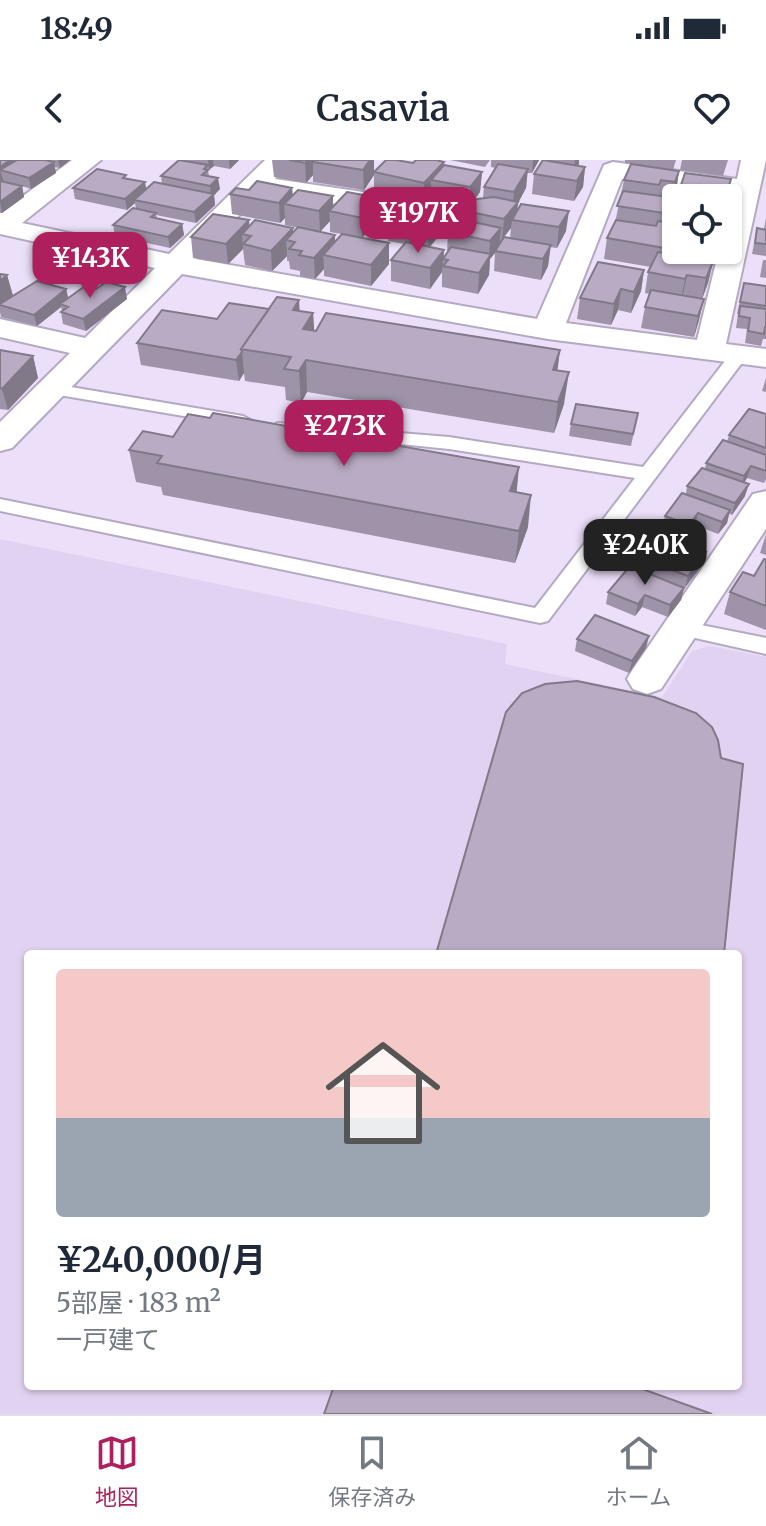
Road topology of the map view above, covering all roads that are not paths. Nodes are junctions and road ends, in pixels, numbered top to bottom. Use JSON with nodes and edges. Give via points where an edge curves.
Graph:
{"nodes":[{"id":1,"x":88,"y":160,"type":"edge"},
{"id":2,"x":279,"y":160,"type":"edge"},
{"id":3,"x":754,"y":160,"type":"edge"},
{"id":4,"x":254,"y":184,"type":"junction"},
{"id":5,"x":748,"y":188,"type":"junction"},
{"id":6,"x":448,"y":212,"type":"dead end"},
{"id":7,"x":0,"y":226,"type":"edge"},
{"id":8,"x":175,"y":264,"type":"junction"},
{"id":9,"x":0,"y":328,"type":"edge"},
{"id":10,"x":548,"y":330,"type":"junction"},
{"id":11,"x":93,"y":349,"type":"junction"},
{"id":12,"x":709,"y":352,"type":"junction"},
{"id":13,"x":752,"y":357,"type":"edge"},
{"id":14,"x":53,"y":389,"type":"junction"},
{"id":15,"x":0,"y":441,"type":"edge"},
{"id":16,"x":650,"y":474,"type":"junction"},
{"id":17,"x":766,"y":502,"type":"edge"},
{"id":18,"x":0,"y":505,"type":"edge"},
{"id":19,"x":681,"y":628,"type":"junction"},
{"id":20,"x":766,"y":646,"type":"edge"},
{"id":21,"x":647,"y":679,"type":"dead end"}],
"edges":[{"from":1,"to":7,"type":"street"},
{"from":2,"to":4,"type":"street"},
{"from":3,"to":5,"type":"street"},
{"from":4,"to":6,"type":"street","via":[[405,215]]},
{"from":4,"to":8,"type":"street"},
{"from":5,"to":10,"type":"street","via":[[613,170]]},
{"from":5,"to":12,"type":"street"},
{"from":7,"to":8,"type":"street"},
{"from":8,"to":10,"type":"street"},
{"from":8,"to":11,"type":"street"},
{"from":9,"to":11,"type":"street"},
{"from":10,"to":12,"type":"street"},
{"from":11,"to":14,"type":"street"},
{"from":12,"to":13,"type":"street"},
{"from":13,"to":16,"type":"lane"},
{"from":14,"to":15,"type":"street"},
{"from":14,"to":16,"type":"lane","via":[[264,424],[449,443]]},
{"from":16,"to":18,"type":"lane","via":[[540,616]]},
{"from":17,"to":19,"type":"street"},
{"from":19,"to":20,"type":"lane"},
{"from":19,"to":21,"type":"street"}]}
